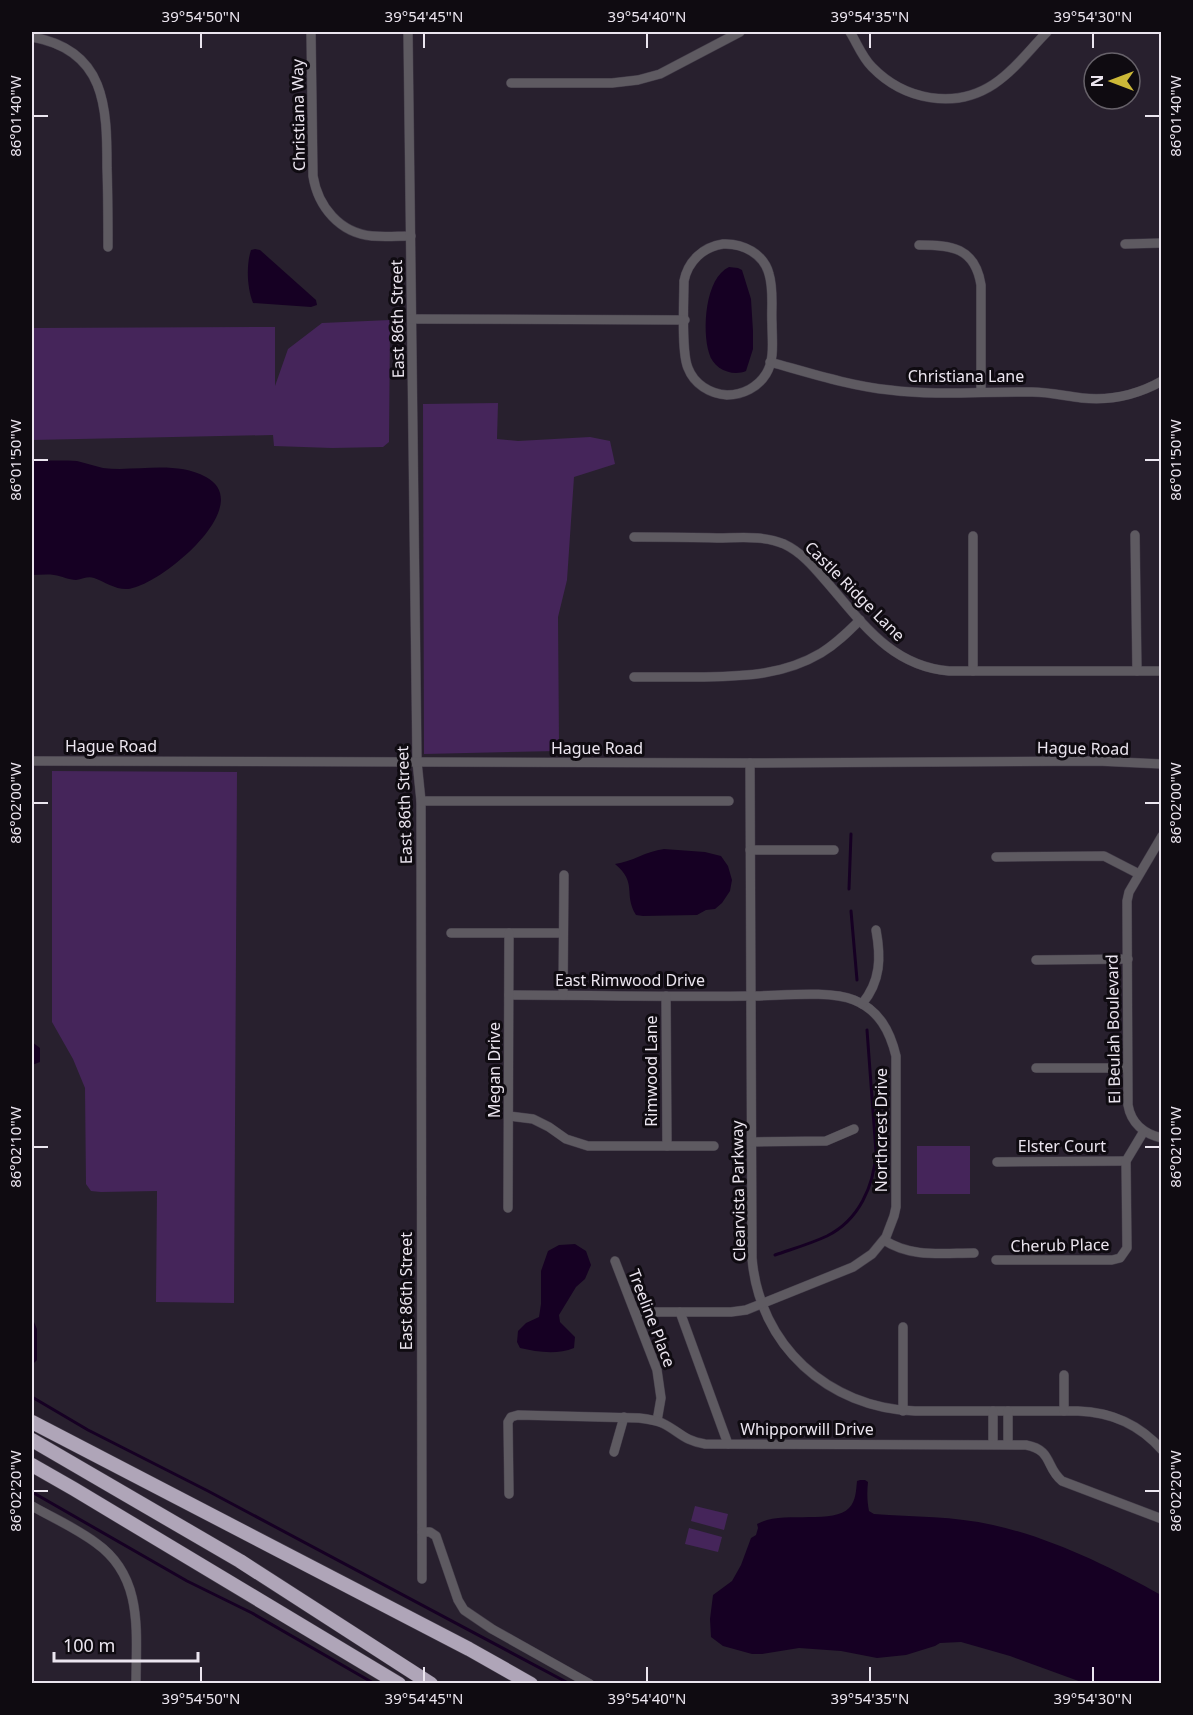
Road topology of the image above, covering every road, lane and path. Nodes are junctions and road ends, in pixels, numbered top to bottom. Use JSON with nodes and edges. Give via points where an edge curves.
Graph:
{"nodes":[{"id":1,"x":311,"y":32,"type":"edge"},
{"id":2,"x":408,"y":32,"type":"edge"},
{"id":3,"x":740,"y":32,"type":"edge"},
{"id":4,"x":850,"y":32,"type":"edge"},
{"id":5,"x":1047,"y":32,"type":"edge"},
{"id":6,"x":32,"y":37,"type":"edge"},
{"id":7,"x":511,"y":83,"type":"dead end"},
{"id":8,"x":411,"y":236,"type":"junction"},
{"id":9,"x":1161,"y":243,"type":"edge"},
{"id":10,"x":1125,"y":244,"type":"dead end"},
{"id":11,"x":919,"y":245,"type":"dead end"},
{"id":12,"x":108,"y":247,"type":"dead end"},
{"id":13,"x":412,"y":319,"type":"junction"},
{"id":14,"x":685,"y":320,"type":"junction"},
{"id":15,"x":770,"y":362,"type":"junction"},
{"id":16,"x":1161,"y":381,"type":"edge"},
{"id":17,"x":981,"y":392,"type":"junction"},
{"id":18,"x":1136,"y":535,"type":"dead end"},
{"id":19,"x":973,"y":536,"type":"dead end"},
{"id":20,"x":634,"y":537,"type":"dead end"},
{"id":21,"x":860,"y":620,"type":"junction"},
{"id":22,"x":973,"y":671,"type":"junction"},
{"id":23,"x":1137,"y":671,"type":"junction"},
{"id":24,"x":1161,"y":671,"type":"edge"},
{"id":25,"x":634,"y":677,"type":"dead end"},
{"id":26,"x":32,"y":761,"type":"edge"},
{"id":27,"x":417,"y":762,"type":"junction"},
{"id":28,"x":750,"y":763,"type":"junction"},
{"id":29,"x":1161,"y":764,"type":"edge"},
{"id":30,"x":421,"y":801,"type":"junction"},
{"id":31,"x":729,"y":801,"type":"dead end"},
{"id":32,"x":1161,"y":836,"type":"edge"},
{"id":33,"x":750,"y":850,"type":"junction"},
{"id":34,"x":834,"y":850,"type":"dead end"},
{"id":35,"x":996,"y":857,"type":"dead end"},
{"id":36,"x":1139,"y":874,"type":"junction"},
{"id":37,"x":564,"y":875,"type":"dead end"},
{"id":38,"x":876,"y":930,"type":"dead end"},
{"id":39,"x":451,"y":933,"type":"dead end"},
{"id":40,"x":509,"y":933,"type":"junction"},
{"id":41,"x":563,"y":933,"type":"junction"},
{"id":42,"x":1036,"y":960,"type":"dead end"},
{"id":43,"x":1128,"y":960,"type":"junction"},
{"id":44,"x":509,"y":995,"type":"junction"},
{"id":45,"x":563,"y":995,"type":"junction"},
{"id":46,"x":666,"y":996,"type":"junction"},
{"id":47,"x":751,"y":996,"type":"junction"},
{"id":48,"x":862,"y":1004,"type":"junction"},
{"id":49,"x":1036,"y":1068,"type":"dead end"},
{"id":50,"x":1127,"y":1068,"type":"junction"},
{"id":51,"x":508,"y":1116,"type":"junction"},
{"id":52,"x":854,"y":1129,"type":"dead end"},
{"id":53,"x":1144,"y":1131,"type":"junction"},
{"id":54,"x":1161,"y":1138,"type":"edge"},
{"id":55,"x":752,"y":1142,"type":"junction"},
{"id":56,"x":667,"y":1146,"type":"junction"},
{"id":57,"x":714,"y":1146,"type":"dead end"},
{"id":58,"x":1126,"y":1161,"type":"junction"},
{"id":59,"x":998,"y":1162,"type":"dead end"},
{"id":60,"x":508,"y":1208,"type":"dead end"},
{"id":61,"x":884,"y":1240,"type":"junction"},
{"id":62,"x":974,"y":1253,"type":"dead end"},
{"id":63,"x":996,"y":1260,"type":"dead end"},
{"id":64,"x":615,"y":1261,"type":"dead end"},
{"id":65,"x":762,"y":1303,"type":"junction"},
{"id":66,"x":680,"y":1311,"type":"junction"},
{"id":67,"x":635,"y":1312,"type":"junction"},
{"id":68,"x":903,"y":1327,"type":"dead end"},
{"id":69,"x":1064,"y":1375,"type":"dead end"},
{"id":70,"x":903,"y":1411,"type":"junction"},
{"id":71,"x":1008,"y":1411,"type":"junction"},
{"id":72,"x":1064,"y":1411,"type":"junction"},
{"id":73,"x":993,"y":1412,"type":"junction"},
{"id":74,"x":624,"y":1418,"type":"junction"},
{"id":75,"x":657,"y":1421,"type":"junction"},
{"id":76,"x":32,"y":1422,"type":"edge"},
{"id":77,"x":32,"y":1440,"type":"edge"},
{"id":78,"x":728,"y":1444,"type":"junction"},
{"id":79,"x":993,"y":1444,"type":"junction"},
{"id":80,"x":1008,"y":1444,"type":"junction"},
{"id":81,"x":1161,"y":1450,"type":"edge"},
{"id":82,"x":614,"y":1452,"type":"dead end"},
{"id":83,"x":32,"y":1465,"type":"edge"},
{"id":84,"x":509,"y":1494,"type":"dead end"},
{"id":85,"x":32,"y":1506,"type":"edge"},
{"id":86,"x":1161,"y":1519,"type":"edge"},
{"id":87,"x":422,"y":1532,"type":"junction"},
{"id":88,"x":422,"y":1579,"type":"dead end"},
{"id":89,"x":136,"y":1683,"type":"edge"},
{"id":90,"x":399,"y":1683,"type":"edge"},
{"id":91,"x":431,"y":1683,"type":"edge"},
{"id":92,"x":531,"y":1683,"type":"edge"},
{"id":93,"x":590,"y":1683,"type":"edge"}],
"edges":[{"from":1,"to":8,"type":"street","name":"Christiana Way","via":[[314,176],[319,198],[335,219],[350,230],[371,236]]},
{"from":2,"to":8,"type":"street","name":"East 86th Street"},
{"from":3,"to":7,"type":"street","via":[[660,74],[638,81]]},
{"from":4,"to":5,"type":"street","via":[[868,63],[884,79],[912,94],[942,99],[969,96],[993,85]]},
{"from":6,"to":12,"type":"street","via":[[66,49],[84,63],[97,82],[106,117]]},
{"from":8,"to":13,"type":"street","name":"East 86th Street"},
{"from":9,"to":10,"type":"street"},
{"from":11,"to":17,"type":"street","via":[[954,248],[969,257],[977,268],[981,285]]},
{"from":13,"to":14,"type":"street"},
{"from":13,"to":27,"type":"street","name":"East 86th Street"},
{"from":14,"to":15,"type":"street","via":[[688,368],[708,390],[726,395],[743,392],[761,380]]},
{"from":14,"to":15,"type":"street","via":[[685,277],[690,264],[706,249],[719,244],[746,247],[760,258],[769,273]]},
{"from":15,"to":17,"type":"street","name":"Christiana Lane","via":[[875,388]]},
{"from":16,"to":17,"type":"street","name":"Christiana Lane","via":[[1138,392],[1104,399],[1034,392]]},
{"from":18,"to":23,"type":"street"},
{"from":19,"to":22,"type":"street"},
{"from":20,"to":21,"type":"street","name":"Castle Ridge Lane","via":[[758,538],[781,543],[811,564]]},
{"from":21,"to":22,"type":"street","name":"Castle Ridge Lane","via":[[886,647],[909,661],[938,670]]},
{"from":21,"to":25,"type":"street","via":[[824,651],[778,671],[743,676]]},
{"from":22,"to":23,"type":"street","name":"Castle Ridge Lane"},
{"from":23,"to":24,"type":"street","name":"Castle Ridge Lane"},
{"from":26,"to":27,"type":"street","name":"Hague Road"},
{"from":27,"to":28,"type":"street","name":"Hague Road"},
{"from":27,"to":30,"type":"street","name":"East 86th Street"},
{"from":28,"to":29,"type":"street","name":"Hague Road"},
{"from":28,"to":33,"type":"street","name":"Clearvista Parkway"},
{"from":30,"to":31,"type":"street"},
{"from":30,"to":87,"type":"street","name":"East 86th Street"},
{"from":32,"to":36,"type":"street","name":"El Beulah Boulevard"},
{"from":33,"to":34,"type":"street"},
{"from":33,"to":47,"type":"street","name":"Clearvista Parkway"},
{"from":35,"to":36,"type":"street","via":[[1104,856]]},
{"from":36,"to":43,"type":"street","name":"El Beulah Boulevard","via":[[1127,901]]},
{"from":37,"to":41,"type":"street"},
{"from":38,"to":48,"type":"street","via":[[880,962],[872,989]]},
{"from":39,"to":40,"type":"street"},
{"from":40,"to":41,"type":"street"},
{"from":40,"to":44,"type":"street","name":"Megan Drive"},
{"from":41,"to":45,"type":"street"},
{"from":42,"to":43,"type":"street"},
{"from":43,"to":50,"type":"street","name":"El Beulah Boulevard"},
{"from":44,"to":45,"type":"street","name":"East Rimwood Drive"},
{"from":44,"to":51,"type":"street","name":"Megan Drive"},
{"from":45,"to":46,"type":"street","name":"East Rimwood Drive"},
{"from":46,"to":47,"type":"street","name":"East Rimwood Drive"},
{"from":46,"to":56,"type":"street","name":"Rimwood Lane"},
{"from":47,"to":48,"type":"street","name":"Northcrest Drive","via":[[835,995]]},
{"from":47,"to":55,"type":"street","name":"Clearvista Parkway"},
{"from":48,"to":61,"type":"street","name":"Northcrest Drive","via":[[887,1029],[896,1056],[896,1208]]},
{"from":49,"to":50,"type":"street"},
{"from":50,"to":53,"type":"street","name":"El Beulah Boulevard","via":[[1128,1109]]},
{"from":51,"to":56,"type":"street","via":[[533,1119],[584,1145]]},
{"from":51,"to":60,"type":"street","name":"Megan Drive"},
{"from":52,"to":55,"type":"street","via":[[825,1141]]},
{"from":53,"to":54,"type":"street"},
{"from":53,"to":58,"type":"street"},
{"from":55,"to":65,"type":"street","name":"Clearvista Parkway","via":[[752,1258]]},
{"from":56,"to":57,"type":"street"},
{"from":58,"to":59,"type":"street","name":"Elster Court"},
{"from":58,"to":63,"type":"street","name":"Cherub Place","via":[[1127,1248],[1123,1256],[1112,1260]]},
{"from":61,"to":62,"type":"street","via":[[913,1252]]},
{"from":61,"to":65,"type":"street","name":"Northcrest Drive","via":[[853,1267]]},
{"from":64,"to":67,"type":"street","name":"Treeline Place"},
{"from":65,"to":66,"type":"street","name":"Northcrest Drive","via":[[735,1311]]},
{"from":65,"to":70,"type":"street","name":"Clearvista Parkway","via":[[780,1339],[816,1378],[860,1401]]},
{"from":66,"to":67,"type":"street","name":"Northcrest Drive"},
{"from":66,"to":78,"type":"street","name":"Treeline Place"},
{"from":67,"to":75,"type":"street","name":"Treeline Place","via":[[659,1379]]},
{"from":68,"to":70,"type":"street"},
{"from":69,"to":72,"type":"street"},
{"from":70,"to":73,"type":"street","name":"Clearvista Parkway"},
{"from":71,"to":72,"type":"street","name":"Clearvista Parkway"},
{"from":71,"to":73,"type":"street","name":"Clearvista Parkway"},
{"from":71,"to":80,"type":"street"},
{"from":72,"to":81,"type":"street","name":"Clearvista Parkway","via":[[1096,1412],[1118,1418],[1138,1429]]},
{"from":73,"to":79,"type":"street"},
{"from":74,"to":75,"type":"street","name":"Whipporwill Drive"},
{"from":74,"to":82,"type":"street"},
{"from":74,"to":84,"type":"street","name":"Whipporwill Drive","via":[[511,1417]]},
{"from":75,"to":78,"type":"street","name":"Whipporwill Drive","via":[[691,1441]]},
{"from":76,"to":92,"type":"highway"},
{"from":77,"to":91,"type":"highway","via":[[240,1561]]},
{"from":78,"to":79,"type":"street","name":"Whipporwill Drive"},
{"from":79,"to":80,"type":"street","name":"Whipporwill Drive"},
{"from":80,"to":86,"type":"street","name":"Whipporwill Drive","via":[[1026,1444],[1041,1451],[1064,1482]]},
{"from":83,"to":90,"type":"highway"},
{"from":85,"to":89,"type":"street","via":[[96,1542],[128,1581],[136,1620]]},
{"from":87,"to":88,"type":"street","name":"East 86th Street"},
{"from":87,"to":93,"type":"street","via":[[436,1536],[464,1610]]}]}
